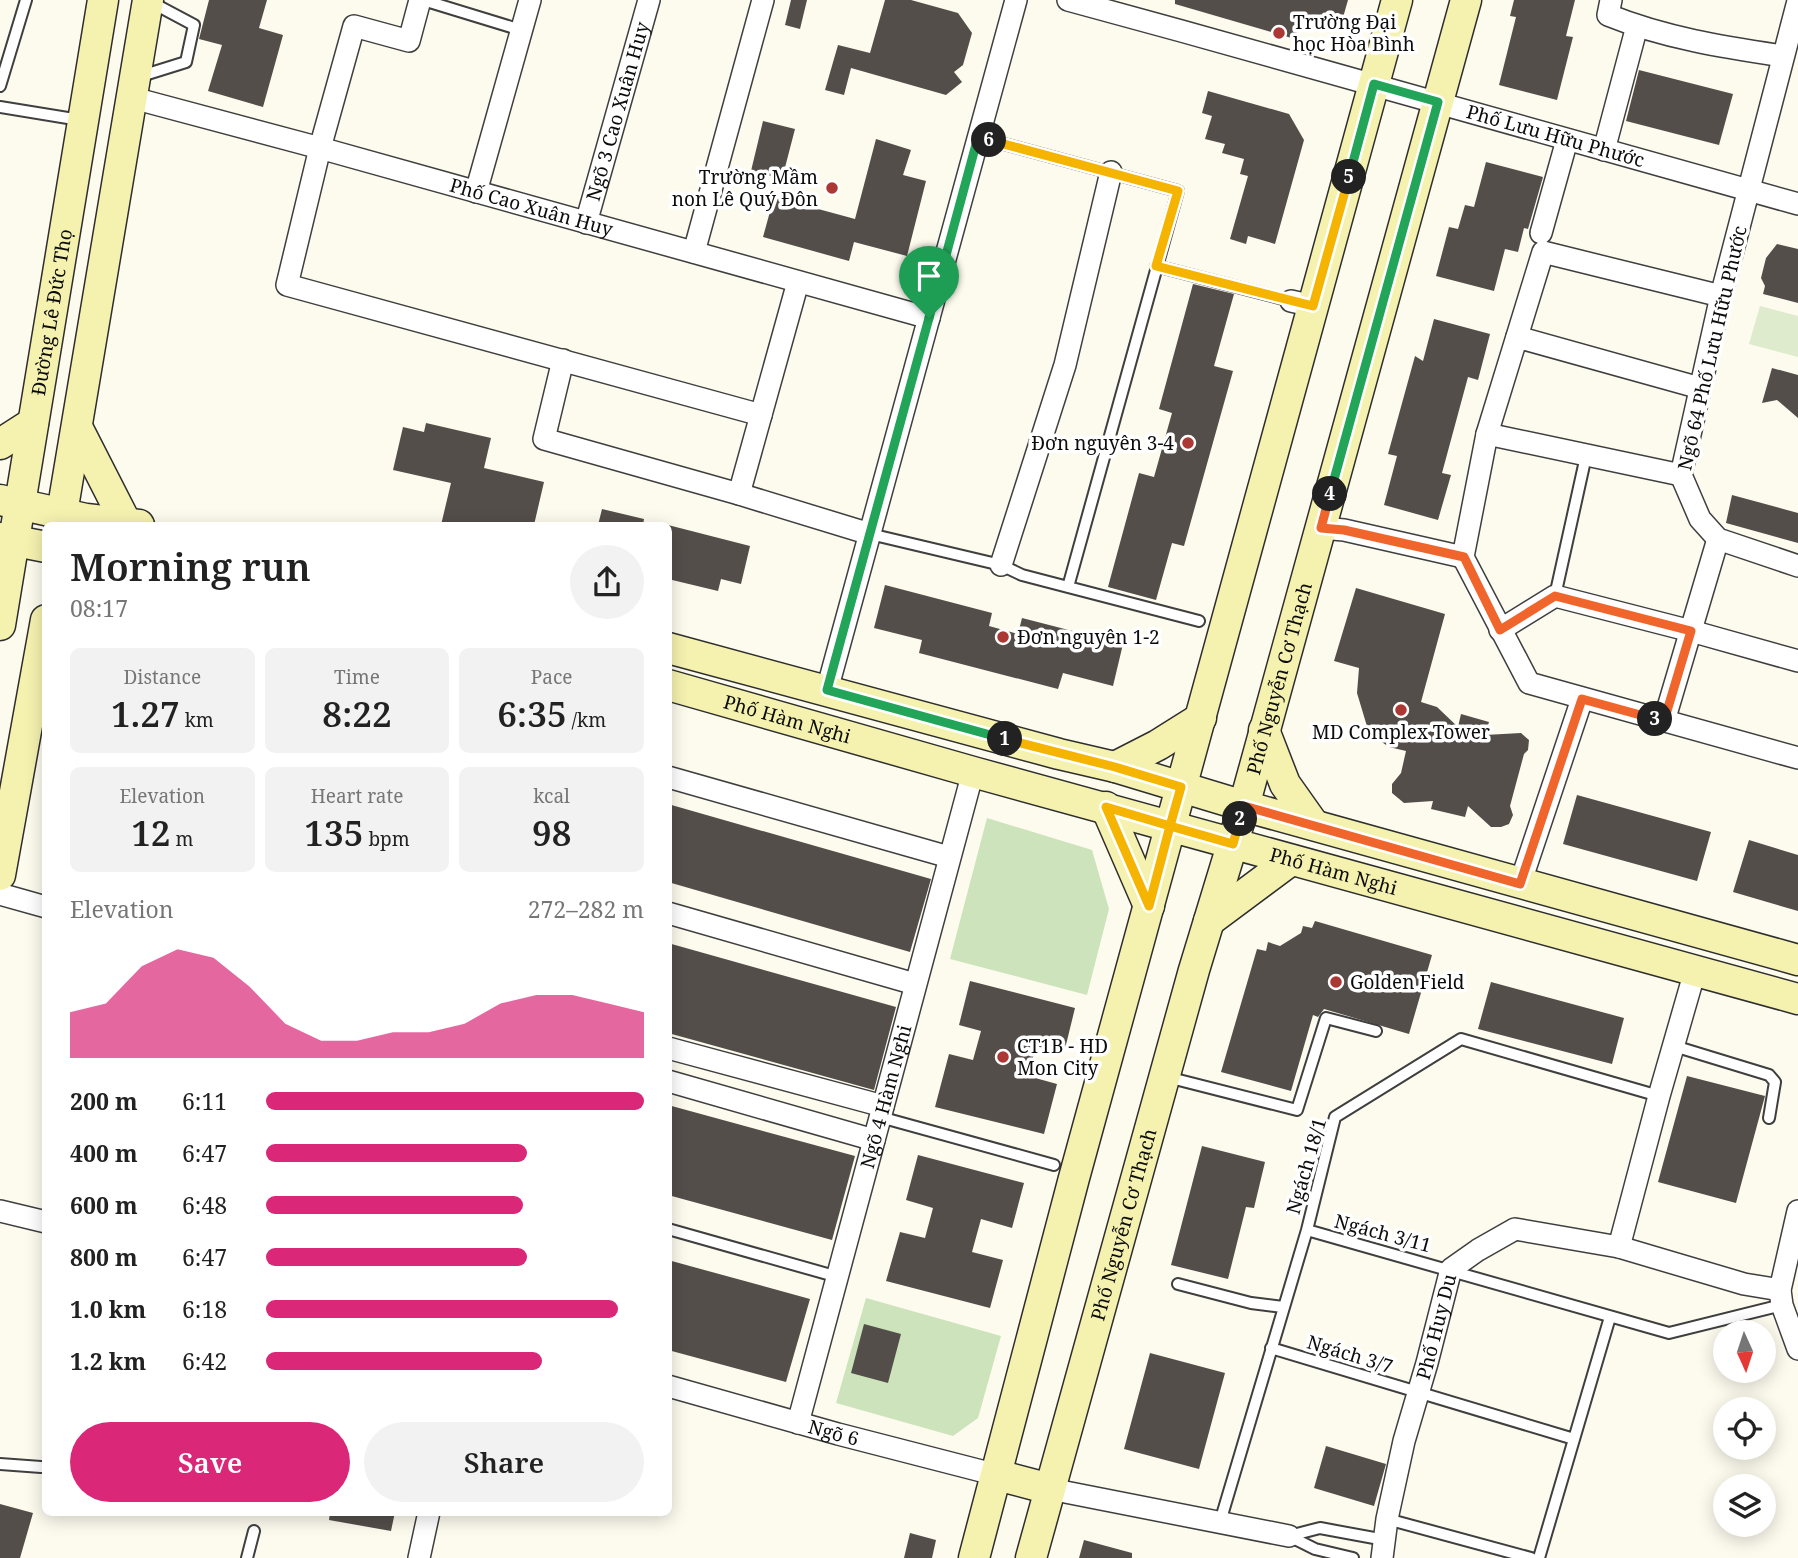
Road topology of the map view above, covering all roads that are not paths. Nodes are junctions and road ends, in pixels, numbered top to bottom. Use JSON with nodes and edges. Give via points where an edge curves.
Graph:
{"nodes":[{"id":1,"x":26,"y":0,"type":"edge"},
{"id":2,"x":103,"y":0,"type":"edge"},
{"id":3,"x":148,"y":0,"type":"edge"},
{"id":4,"x":422,"y":0,"type":"edge"},
{"id":5,"x":530,"y":0,"type":"edge"},
{"id":6,"x":649,"y":0,"type":"edge"},
{"id":7,"x":763,"y":0,"type":"edge"},
{"id":8,"x":1016,"y":0,"type":"edge"},
{"id":9,"x":1068,"y":0,"type":"edge"},
{"id":10,"x":1397,"y":0,"type":"edge"},
{"id":11,"x":1466,"y":0,"type":"edge"},
{"id":12,"x":1798,"y":1,"type":"edge"},
{"id":13,"x":1610,"y":7,"type":"edge"},
{"id":14,"x":1637,"y":26,"type":"junction"},
{"id":15,"x":521,"y":30,"type":"junction"},
{"id":16,"x":1787,"y":67,"type":"edge"},
{"id":17,"x":1374,"y":84,"type":"junction"},
{"id":18,"x":0,"y":86,"type":"edge"},
{"id":19,"x":134,"y":88,"type":"junction"},
{"id":20,"x":1438,"y":102,"type":"junction"},
{"id":21,"x":0,"y":107,"type":"edge"},
{"id":22,"x":84,"y":121,"type":"junction"},
{"id":23,"x":978,"y":137,"type":"junction"},
{"id":24,"x":1567,"y":140,"type":"junction"},
{"id":25,"x":320,"y":148,"type":"junction"},
{"id":26,"x":1604,"y":150,"type":"junction"},
{"id":27,"x":1111,"y":172,"type":"junction"},
{"id":28,"x":1749,"y":190,"type":"junction"},
{"id":29,"x":476,"y":192,"type":"junction"},
{"id":30,"x":1798,"y":204,"type":"edge"},
{"id":31,"x":586,"y":223,"type":"junction"},
{"id":32,"x":1542,"y":242,"type":"junction"},
{"id":33,"x":694,"y":252,"type":"junction"},
{"id":34,"x":1156,"y":266,"type":"junction"},
{"id":35,"x":798,"y":282,"type":"junction"},
{"id":36,"x":1721,"y":296,"type":"junction"},
{"id":37,"x":1302,"y":304,"type":"junction"},
{"id":38,"x":929,"y":318,"type":"junction"},
{"id":39,"x":1517,"y":337,"type":"junction"},
{"id":40,"x":563,"y":360,"type":"junction"},
{"id":41,"x":1700,"y":388,"type":"junction"},
{"id":42,"x":761,"y":415,"type":"junction"},
{"id":43,"x":33,"y":423,"type":"junction"},
{"id":44,"x":77,"y":428,"type":"junction"},
{"id":45,"x":1487,"y":434,"type":"junction"},
{"id":46,"x":0,"y":444,"type":"edge"},
{"id":47,"x":1586,"y":456,"type":"junction"},
{"id":48,"x":1681,"y":475,"type":"junction"},
{"id":49,"x":739,"y":494,"type":"junction"},
{"id":50,"x":10,"y":502,"type":"edge"},
{"id":51,"x":61,"y":519,"type":"edge"},
{"id":52,"x":114,"y":522,"type":"edge"},
{"id":53,"x":131,"y":522,"type":"edge"},
{"id":54,"x":1321,"y":528,"type":"junction"},
{"id":55,"x":870,"y":534,"type":"junction"},
{"id":56,"x":7,"y":539,"type":"edge"},
{"id":57,"x":1718,"y":539,"type":"junction"},
{"id":58,"x":42,"y":546,"type":"edge"},
{"id":59,"x":1464,"y":557,"type":"junction"},
{"id":60,"x":1001,"y":565,"type":"junction"},
{"id":61,"x":1798,"y":566,"type":"edge"},
{"id":62,"x":1068,"y":587,"type":"junction"},
{"id":63,"x":1555,"y":596,"type":"junction"},
{"id":64,"x":1199,"y":621,"type":"dead end"},
{"id":65,"x":0,"y":625,"type":"edge"},
{"id":66,"x":1500,"y":630,"type":"junction"},
{"id":67,"x":1691,"y":631,"type":"junction"},
{"id":68,"x":42,"y":643,"type":"edge"},
{"id":69,"x":672,"y":649,"type":"edge"},
{"id":70,"x":1798,"y":662,"type":"edge"},
{"id":71,"x":672,"y":686,"type":"edge"},
{"id":72,"x":827,"y":690,"type":"junction"},
{"id":73,"x":1582,"y":699,"type":"junction"},
{"id":74,"x":1202,"y":718,"type":"junction"},
{"id":75,"x":1664,"y":721,"type":"junction"},
{"id":76,"x":1264,"y":730,"type":"junction"},
{"id":77,"x":1798,"y":758,"type":"edge"},
{"id":78,"x":1115,"y":767,"type":"junction"},
{"id":79,"x":973,"y":772,"type":"junction"},
{"id":80,"x":672,"y":778,"type":"edge"},
{"id":81,"x":1181,"y":787,"type":"junction"},
{"id":82,"x":1244,"y":806,"type":"junction"},
{"id":83,"x":1106,"y":807,"type":"junction"},
{"id":84,"x":1314,"y":825,"type":"junction"},
{"id":85,"x":1170,"y":826,"type":"junction"},
{"id":86,"x":1233,"y":844,"type":"junction"},
{"id":87,"x":949,"y":857,"type":"junction"},
{"id":88,"x":1291,"y":860,"type":"junction"},
{"id":89,"x":0,"y":875,"type":"edge"},
{"id":90,"x":1520,"y":884,"type":"junction"},
{"id":91,"x":0,"y":894,"type":"edge"},
{"id":92,"x":42,"y":906,"type":"edge"},
{"id":93,"x":1149,"y":906,"type":"junction"},
{"id":94,"x":672,"y":914,"type":"edge"},
{"id":95,"x":1209,"y":921,"type":"junction"},
{"id":96,"x":1798,"y":960,"type":"edge"},
{"id":97,"x":1695,"y":971,"type":"junction"},
{"id":98,"x":915,"y":984,"type":"junction"},
{"id":99,"x":1798,"y":999,"type":"edge"},
{"id":100,"x":1376,"y":1031,"type":"dead end"},
{"id":101,"x":1674,"y":1046,"type":"junction"},
{"id":102,"x":672,"y":1049,"type":"edge"},
{"id":103,"x":1164,"y":1077,"type":"junction"},
{"id":104,"x":672,"y":1082,"type":"edge"},
{"id":105,"x":1659,"y":1096,"type":"junction"},
{"id":106,"x":882,"y":1111,"type":"junction"},
{"id":107,"x":1769,"y":1118,"type":"dead end"},
{"id":108,"x":874,"y":1140,"type":"junction"},
{"id":109,"x":1054,"y":1165,"type":"dead end"},
{"id":110,"x":0,"y":1211,"type":"edge"},
{"id":111,"x":1798,"y":1211,"type":"edge"},
{"id":112,"x":42,"y":1221,"type":"edge"},
{"id":113,"x":672,"y":1230,"type":"edge"},
{"id":114,"x":1307,"y":1230,"type":"junction"},
{"id":115,"x":1619,"y":1247,"type":"junction"},
{"id":116,"x":1451,"y":1269,"type":"junction"},
{"id":117,"x":838,"y":1277,"type":"junction"},
{"id":118,"x":1178,"y":1284,"type":"dead end"},
{"id":119,"x":1784,"y":1287,"type":"junction"},
{"id":120,"x":1283,"y":1307,"type":"junction"},
{"id":121,"x":1611,"y":1317,"type":"junction"},
{"id":122,"x":1271,"y":1348,"type":"junction"},
{"id":123,"x":1798,"y":1349,"type":"edge"},
{"id":124,"x":672,"y":1388,"type":"edge"},
{"id":125,"x":1418,"y":1392,"type":"junction"},
{"id":126,"x":798,"y":1423,"type":"junction"},
{"id":127,"x":1574,"y":1439,"type":"junction"},
{"id":128,"x":0,"y":1464,"type":"edge"},
{"id":129,"x":41,"y":1467,"type":"dead end"},
{"id":130,"x":997,"y":1475,"type":"junction"},
{"id":131,"x":1050,"y":1489,"type":"junction"},
{"id":132,"x":428,"y":1516,"type":"edge"},
{"id":133,"x":1220,"y":1522,"type":"junction"},
{"id":134,"x":254,"y":1531,"type":"dead end"},
{"id":135,"x":1289,"y":1536,"type":"junction"},
{"id":136,"x":1384,"y":1539,"type":"edge"},
{"id":137,"x":247,"y":1558,"type":"edge"},
{"id":138,"x":419,"y":1558,"type":"edge"},
{"id":139,"x":974,"y":1558,"type":"edge"},
{"id":140,"x":1031,"y":1558,"type":"edge"},
{"id":141,"x":1353,"y":1558,"type":"edge"},
{"id":142,"x":1531,"y":1558,"type":"edge"},
{"id":143,"x":1539,"y":1558,"type":"edge"}],
"edges":[{"from":1,"to":18,"type":"lane"},
{"from":2,"to":22,"type":"main road","name":"Đường Lê Đức Thọ"},
{"from":3,"to":19,"type":"main road"},
{"from":3,"to":19,"type":"lane","via":[[194,25],[186,62]]},
{"from":4,"to":15,"type":"lane"},
{"from":4,"to":25,"type":"street","via":[[409,41],[354,26]]},
{"from":5,"to":15,"type":"street"},
{"from":6,"to":31,"type":"street","name":"Ngõ 3 Cao Xuân Huy"},
{"from":7,"to":33,"type":"street"},
{"from":8,"to":23,"type":"street"},
{"from":9,"to":17,"type":"street","name":"Phố Lưu Hữu Phước"},
{"from":10,"to":17,"type":"main road"},
{"from":11,"to":20,"type":"main road","name":"Phố Nguyễn Cơ Thạch"},
{"from":12,"to":16,"type":"street","name":"Ngõ 64 Phố Lưu Hữu Phước"},
{"from":13,"to":14,"type":"street"},
{"from":14,"to":16,"type":"street"},
{"from":14,"to":26,"type":"street"},
{"from":15,"to":29,"type":"street"},
{"from":16,"to":28,"type":"street","name":"Ngõ 64 Phố Lưu Hữu Phước"},
{"from":17,"to":20,"type":"street","name":"Phố Lưu Hữu Phước"},
{"from":17,"to":37,"type":"main road"},
{"from":19,"to":25,"type":"street","name":"Phố Cao Xuân Huy"},
{"from":19,"to":44,"type":"main road"},
{"from":20,"to":24,"type":"street","name":"Phố Lưu Hữu Phước"},
{"from":20,"to":54,"type":"main road","name":"Phố Nguyễn Cơ Thạch"},
{"from":21,"to":22,"type":"lane"},
{"from":22,"to":43,"type":"main road","name":"Đường Lê Đức Thọ"},
{"from":23,"to":27,"type":"lane"},
{"from":23,"to":38,"type":"street"},
{"from":24,"to":26,"type":"street","name":"Phố Lưu Hữu Phước"},
{"from":24,"to":32,"type":"street"},
{"from":25,"to":29,"type":"street","name":"Phố Cao Xuân Huy"},
{"from":25,"to":40,"type":"street","via":[[286,285]]},
{"from":26,"to":28,"type":"street","name":"Phố Lưu Hữu Phước"},
{"from":27,"to":34,"type":"lane","via":[[1178,191]]},
{"from":27,"to":60,"type":"street","via":[[1065,365]]},
{"from":28,"to":30,"type":"street","name":"Phố Lưu Hữu Phước"},
{"from":28,"to":36,"type":"street","name":"Ngõ 64 Phố Lưu Hữu Phước"},
{"from":29,"to":31,"type":"street","name":"Phố Cao Xuân Huy"},
{"from":31,"to":33,"type":"street","name":"Phố Cao Xuân Huy"},
{"from":32,"to":36,"type":"street"},
{"from":32,"to":39,"type":"street"},
{"from":33,"to":35,"type":"street","name":"Phố Cao Xuân Huy"},
{"from":34,"to":37,"type":"lane"},
{"from":34,"to":62,"type":"lane"},
{"from":35,"to":38,"type":"street","name":"Phố Cao Xuân Huy"},
{"from":35,"to":42,"type":"street"},
{"from":36,"to":41,"type":"street","name":"Ngõ 64 Phố Lưu Hữu Phước"},
{"from":37,"to":74,"type":"main road"},
{"from":38,"to":55,"type":"street"},
{"from":39,"to":41,"type":"street"},
{"from":39,"to":45,"type":"street"},
{"from":40,"to":42,"type":"street"},
{"from":40,"to":49,"type":"street","via":[[544,439]]},
{"from":41,"to":48,"type":"street","name":"Ngõ 64 Phố Lưu Hữu Phước"},
{"from":42,"to":49,"type":"street"},
{"from":43,"to":46,"type":"main road"},
{"from":43,"to":50,"type":"main road","name":"Đường Lê Đức Thọ"},
{"from":44,"to":51,"type":"main road"},
{"from":44,"to":53,"type":"main road"},
{"from":45,"to":47,"type":"street"},
{"from":45,"to":59,"type":"street"},
{"from":47,"to":48,"type":"street"},
{"from":47,"to":63,"type":"lane"},
{"from":48,"to":57,"type":"street","name":"Ngõ 64 Phố Lưu Hữu Phước","via":[[1700,519]]},
{"from":49,"to":55,"type":"street"},
{"from":50,"to":51,"type":"main road"},
{"from":50,"to":56,"type":"main road","name":"Đường Lê Đức Thọ"},
{"from":51,"to":52,"type":"main road"},
{"from":54,"to":59,"type":"street"},
{"from":54,"to":76,"type":"main road","name":"Phố Nguyễn Cơ Thạch"},
{"from":55,"to":60,"type":"lane"},
{"from":55,"to":72,"type":"street"},
{"from":56,"to":58,"type":"main road"},
{"from":56,"to":65,"type":"main road","name":"Đường Lê Đức Thọ"},
{"from":57,"to":61,"type":"street"},
{"from":57,"to":67,"type":"street"},
{"from":59,"to":66,"type":"street"},
{"from":60,"to":62,"type":"lane"},
{"from":62,"to":64,"type":"lane"},
{"from":63,"to":66,"type":"street"},
{"from":63,"to":67,"type":"street"},
{"from":66,"to":73,"type":"street","via":[[1529,683]]},
{"from":67,"to":70,"type":"street"},
{"from":67,"to":75,"type":"street"},
{"from":68,"to":89,"type":"main road"},
{"from":69,"to":72,"type":"main road","name":"Phố Hàm Nghi"},
{"from":71,"to":79,"type":"main road","name":"Phố Hàm Nghi"},
{"from":72,"to":78,"type":"main road","name":"Phố Hàm Nghi"},
{"from":73,"to":75,"type":"street"},
{"from":73,"to":90,"type":"street"},
{"from":74,"to":78,"type":"main road"},
{"from":74,"to":81,"type":"main road"},
{"from":75,"to":77,"type":"street"},
{"from":76,"to":82,"type":"main road","name":"Phố Nguyễn Cơ Thạch"},
{"from":76,"to":84,"type":"main road","via":[[1284,784]]},
{"from":78,"to":81,"type":"main road","name":"Phố Hàm Nghi"},
{"from":79,"to":83,"type":"main road","name":"Phố Hàm Nghi"},
{"from":79,"to":87,"type":"street","name":"Ngõ 4 Hàm Nghi"},
{"from":80,"to":87,"type":"street"},
{"from":81,"to":82,"type":"main road","name":"Phố Hàm Nghi"},
{"from":81,"to":85,"type":"main road"},
{"from":82,"to":84,"type":"main road","name":"Phố Hàm Nghi"},
{"from":82,"to":86,"type":"main road","name":"Phố Nguyễn Cơ Thạch"},
{"from":83,"to":85,"type":"main road","name":"Phố Hàm Nghi"},
{"from":83,"to":93,"type":"main road"},
{"from":84,"to":90,"type":"main road","name":"Phố Hàm Nghi"},
{"from":85,"to":86,"type":"main road","name":"Phố Hàm Nghi"},
{"from":85,"to":93,"type":"main road"},
{"from":86,"to":88,"type":"main road","name":"Phố Hàm Nghi"},
{"from":86,"to":95,"type":"main road","name":"Phố Nguyễn Cơ Thạch"},
{"from":87,"to":98,"type":"street","name":"Ngõ 4 Hàm Nghi"},
{"from":88,"to":95,"type":"main road"},
{"from":88,"to":97,"type":"main road","name":"Phố Hàm Nghi"},
{"from":90,"to":96,"type":"main road","name":"Phố Hàm Nghi"},
{"from":91,"to":92,"type":"street"},
{"from":93,"to":130,"type":"main road"},
{"from":94,"to":98,"type":"street"},
{"from":95,"to":103,"type":"main road","name":"Phố Nguyễn Cơ Thạch"},
{"from":97,"to":99,"type":"main road","name":"Phố Hàm Nghi"},
{"from":97,"to":101,"type":"street"},
{"from":98,"to":106,"type":"street","name":"Ngõ 4 Hàm Nghi"},
{"from":100,"to":103,"type":"lane","via":[[1326,1018],[1297,1110]]},
{"from":101,"to":105,"type":"street"},
{"from":101,"to":107,"type":"lane","via":[[1769,1075],[1775,1082]]},
{"from":102,"to":106,"type":"street"},
{"from":103,"to":131,"type":"main road","name":"Phố Nguyễn Cơ Thạch"},
{"from":104,"to":108,"type":"street"},
{"from":105,"to":114,"type":"lane","name":"Ngách 18/1","via":[[1461,1039],[1335,1117]]},
{"from":105,"to":115,"type":"street"},
{"from":106,"to":108,"type":"street","name":"Ngõ 4 Hàm Nghi"},
{"from":106,"to":109,"type":"lane"},
{"from":108,"to":117,"type":"street","name":"Ngõ 4 Hàm Nghi"},
{"from":110,"to":112,"type":"street"},
{"from":111,"to":119,"type":"street"},
{"from":113,"to":117,"type":"lane"},
{"from":114,"to":116,"type":"lane","name":"Ngách 3/11"},
{"from":114,"to":120,"type":"lane","name":"Ngách 18/1"},
{"from":115,"to":116,"type":"street","name":"Phố Huy Du","via":[[1515,1229]]},
{"from":115,"to":119,"type":"street","name":"Phố Huy Du","via":[[1744,1284]]},
{"from":116,"to":121,"type":"lane","name":"Ngách 3/11"},
{"from":116,"to":125,"type":"street","name":"Phố Huy Du"},
{"from":117,"to":126,"type":"street","name":"Ngõ 4 Hàm Nghi"},
{"from":118,"to":120,"type":"lane"},
{"from":119,"to":121,"type":"lane","name":"Ngách 3/11","via":[[1669,1333]]},
{"from":119,"to":123,"type":"street"},
{"from":120,"to":122,"type":"lane","name":"Ngách 18/1"},
{"from":121,"to":127,"type":"lane"},
{"from":122,"to":125,"type":"lane","name":"Ngách 3/7"},
{"from":122,"to":133,"type":"lane","name":"Ngách 18/1"},
{"from":124,"to":126,"type":"street","name":"Ngõ 6"},
{"from":125,"to":127,"type":"lane","name":"Ngách 3/7"},
{"from":125,"to":136,"type":"street","name":"Phố Huy Du"},
{"from":126,"to":130,"type":"street","name":"Ngõ 6"},
{"from":127,"to":143,"type":"lane"},
{"from":128,"to":129,"type":"lane"},
{"from":130,"to":131,"type":"main road"},
{"from":130,"to":139,"type":"main road"},
{"from":131,"to":133,"type":"street"},
{"from":131,"to":140,"type":"main road","name":"Phố Nguyễn Cơ Thạch"},
{"from":132,"to":138,"type":"street"},
{"from":133,"to":135,"type":"street"},
{"from":134,"to":137,"type":"lane"},
{"from":135,"to":136,"type":"lane","via":[[1320,1528]]},
{"from":135,"to":141,"type":"lane","via":[[1315,1549]]},
{"from":136,"to":142,"type":"lane"}]}
